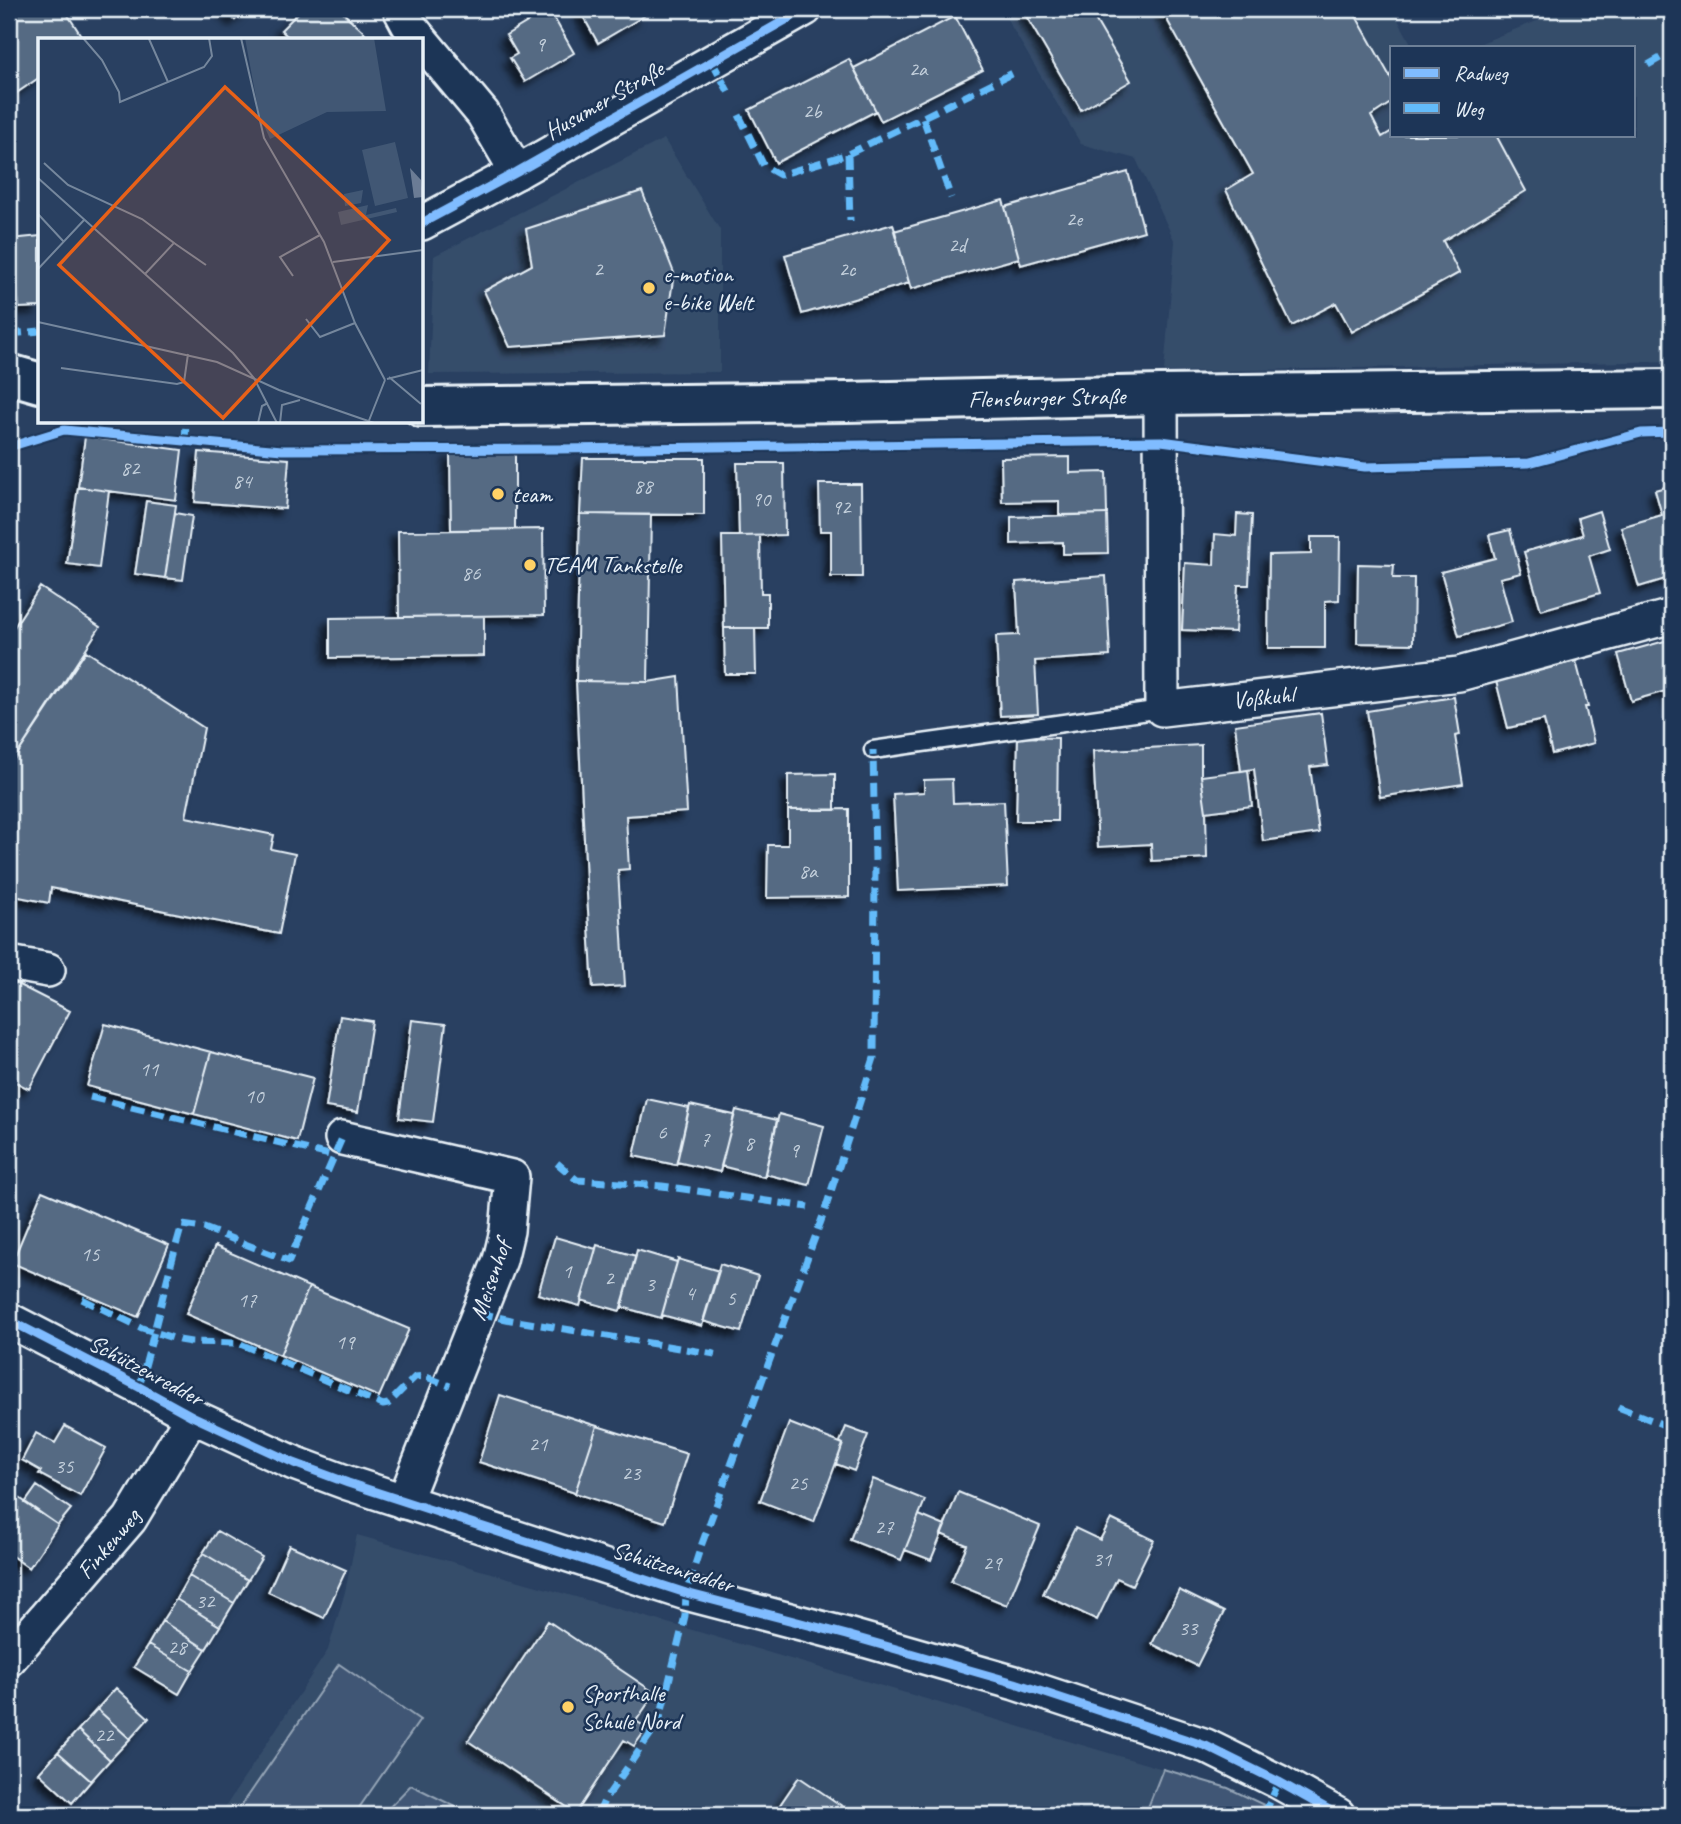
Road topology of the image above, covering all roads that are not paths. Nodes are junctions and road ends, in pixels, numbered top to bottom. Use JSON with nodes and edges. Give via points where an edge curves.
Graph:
{"nodes":[{"id":1,"x":400,"y":9,"type":"edge"},
{"id":2,"x":805,"y":9,"type":"edge"},
{"id":3,"x":420,"y":38,"type":"edge"},
{"id":4,"x":424,"y":42,"type":"edge"},
{"id":5,"x":517,"y":172,"type":"junction"},
{"id":6,"x":424,"y":222,"type":"edge"},
{"id":7,"x":1672,"y":389,"type":"edge"},
{"id":8,"x":1161,"y":395,"type":"junction"},
{"id":9,"x":424,"y":407,"type":"edge"},
{"id":10,"x":1672,"y":616,"type":"edge"},
{"id":11,"x":1162,"y":709,"type":"junction"},
{"id":12,"x":873,"y":750,"type":"dead end"},
{"id":13,"x":9,"y":963,"type":"edge"},
{"id":14,"x":48,"y":970,"type":"dead end"},
{"id":15,"x":342,"y":1139,"type":"dead end"},
{"id":16,"x":9,"y":1320,"type":"edge"},
{"id":17,"x":192,"y":1416,"type":"junction"},
{"id":18,"x":404,"y":1502,"type":"junction"},
{"id":19,"x":9,"y":1659,"type":"edge"},
{"id":20,"x":1338,"y":1815,"type":"edge"}],
"edges":[{"from":1,"to":3,"type":"street"},
{"from":2,"to":5,"type":"street","name":"Husumer Straße"},
{"from":4,"to":5,"type":"street","via":[[482,114]]},
{"from":5,"to":6,"type":"street","name":"Husumer Straße"},
{"from":7,"to":8,"type":"street","name":"Flensburger Straße"},
{"from":8,"to":9,"type":"street","name":"Flensburger Straße"},
{"from":8,"to":11,"type":"street"},
{"from":10,"to":11,"type":"street","name":"Voßkuhl","via":[[1460,674]]},
{"from":11,"to":12,"type":"lane"},
{"from":13,"to":14,"type":"street"},
{"from":15,"to":18,"type":"street","name":"Meisenhof","via":[[512,1177],[500,1260]]},
{"from":16,"to":17,"type":"street","name":"Schützenredder"},
{"from":17,"to":18,"type":"street","name":"Schützenredder","via":[[294,1463]]},
{"from":17,"to":19,"type":"street","name":"Finkenweg","via":[[130,1519]]},
{"from":18,"to":20,"type":"street","name":"Schützenredder","via":[[686,1593],[1015,1683],[1206,1746]]}]}
